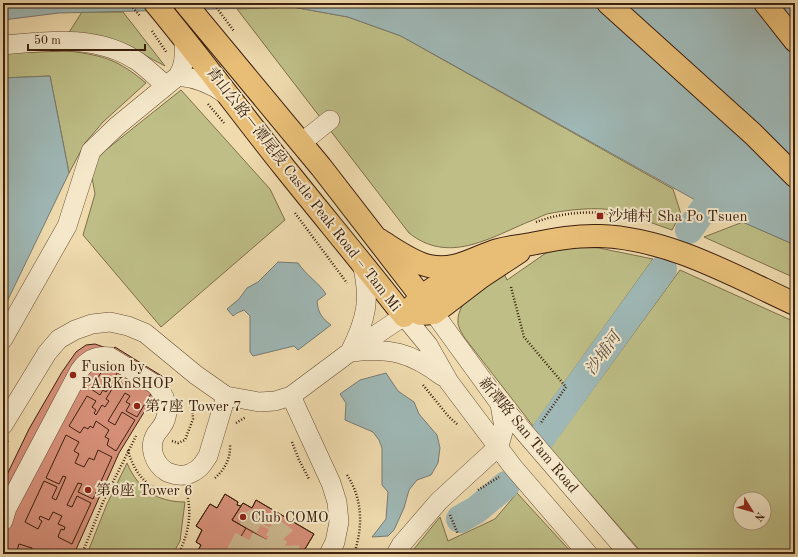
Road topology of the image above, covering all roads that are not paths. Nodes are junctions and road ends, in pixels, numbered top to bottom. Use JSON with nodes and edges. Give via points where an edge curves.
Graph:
{"nodes":[{"id":1,"x":155,"y":3,"type":"edge"},
{"id":2,"x":185,"y":3,"type":"edge"},
{"id":3,"x":608,"y":3,"type":"edge"},
{"id":4,"x":765,"y":3,"type":"edge"},
{"id":5,"x":181,"y":35,"type":"junction"},
{"id":6,"x":795,"y":42,"type":"edge"},
{"id":7,"x":3,"y":45,"type":"edge"},
{"id":8,"x":172,"y":81,"type":"junction"},
{"id":9,"x":229,"y":98,"type":"junction"},
{"id":10,"x":330,"y":120,"type":"dead end"},
{"id":11,"x":301,"y":143,"type":"junction"},
{"id":12,"x":795,"y":176,"type":"edge"},
{"id":13,"x":531,"y":234,"type":"junction"},
{"id":14,"x":378,"y":239,"type":"junction"},
{"id":15,"x":469,"y":263,"type":"junction"},
{"id":16,"x":362,"y":264,"type":"junction"},
{"id":17,"x":428,"y":304,"type":"junction"},
{"id":18,"x":795,"y":304,"type":"edge"},
{"id":19,"x":404,"y":316,"type":"junction"},
{"id":20,"x":3,"y":339,"type":"edge"},
{"id":21,"x":350,"y":352,"type":"junction"},
{"id":22,"x":450,"y":382,"type":"junction"},
{"id":23,"x":226,"y":396,"type":"junction"},
{"id":24,"x":290,"y":396,"type":"junction"},
{"id":25,"x":500,"y":404,"type":"junction"},
{"id":26,"x":7,"y":430,"type":"edge"},
{"id":27,"x":499,"y":446,"type":"junction"},
{"id":28,"x":3,"y":521,"type":"edge"},
{"id":29,"x":330,"y":554,"type":"edge"},
{"id":30,"x":396,"y":554,"type":"edge"},
{"id":31,"x":588,"y":554,"type":"edge"},
{"id":32,"x":629,"y":554,"type":"edge"}],
"edges":[{"from":1,"to":5,"type":"main road","name":"青山公路－潭尾段 Castle Peak Road – Tam Mi"},
{"from":2,"to":11,"type":"main road","name":"青山公路－潭尾段 Castle Peak Road – Tam Mi"},
{"from":3,"to":12,"type":"main road","via":[[753,134]]},
{"from":4,"to":6,"type":"main road"},
{"from":5,"to":8,"type":"street","via":[[185,56],[183,67]]},
{"from":5,"to":9,"type":"main road","name":"青山公路－潭尾段 Castle Peak Road – Tam Mi","via":[[220,82]]},
{"from":7,"to":8,"type":"street","via":[[79,41],[106,47]]},
{"from":8,"to":9,"type":"street","via":[[192,77],[206,82]]},
{"from":8,"to":20,"type":"street","via":[[91,151],[67,226]]},
{"from":9,"to":16,"type":"main road","name":"青山公路－潭尾段 Castle Peak Road – Tam Mi"},
{"from":10,"to":11,"type":"street"},
{"from":11,"to":14,"type":"main road","name":"青山公路－潭尾段 Castle Peak Road – Tam Mi"},
{"from":13,"to":15,"type":"main road","name":"青山公路－潭尾段 Castle Peak Road – Tam Mi"},
{"from":13,"to":17,"type":"main road","name":"青山公路－潭尾段 Castle Peak Road – Tam Mi","via":[[481,277]]},
{"from":13,"to":18,"type":"main road","name":"青山公路－潭尾段 Castle Peak Road – Tam Mi","via":[[554,239],[599,236],[649,243],[701,262]]},
{"from":14,"to":15,"type":"main road","name":"青山公路－潭尾段 Castle Peak Road – Tam Mi","via":[[429,266],[443,267]]},
{"from":14,"to":17,"type":"main road"},
{"from":15,"to":17,"type":"main road"},
{"from":16,"to":19,"type":"main road","name":"青山公路－潭尾段 Castle Peak Road – Tam Mi"},
{"from":16,"to":21,"type":"street","via":[[367,284],[367,304],[361,329]]},
{"from":17,"to":19,"type":"main road"},
{"from":17,"to":25,"type":"street","name":"新潭路 San Tam Road"},
{"from":19,"to":21,"type":"street"},
{"from":19,"to":22,"type":"street","name":"新潭路 San Tam Road","via":[[428,345]]},
{"from":21,"to":22,"type":"street","via":[[386,350],[413,357],[424,362]]},
{"from":21,"to":24,"type":"street"},
{"from":22,"to":27,"type":"street","name":"新潭路 San Tam Road"},
{"from":23,"to":24,"type":"street","via":[[259,402],[275,401]]},
{"from":23,"to":26,"type":"street","via":[[145,333],[110,322],[92,324],[59,339],[47,353]]},
{"from":23,"to":28,"type":"street","via":[[208,456],[203,464],[188,474],[171,474],[163,469],[153,454],[156,436],[167,418],[167,408],[160,391],[156,385],[110,357],[94,358],[80,370],[6,508]]},
{"from":24,"to":29,"type":"street","via":[[331,483],[337,502],[339,522]]},
{"from":25,"to":27,"type":"street","via":[[504,428]]},
{"from":25,"to":32,"type":"street","name":"新潭路 San Tam Road"},
{"from":27,"to":30,"type":"street","via":[[439,501]]},
{"from":27,"to":31,"type":"street","name":"新潭路 San Tam Road","via":[[513,467]]}]}
